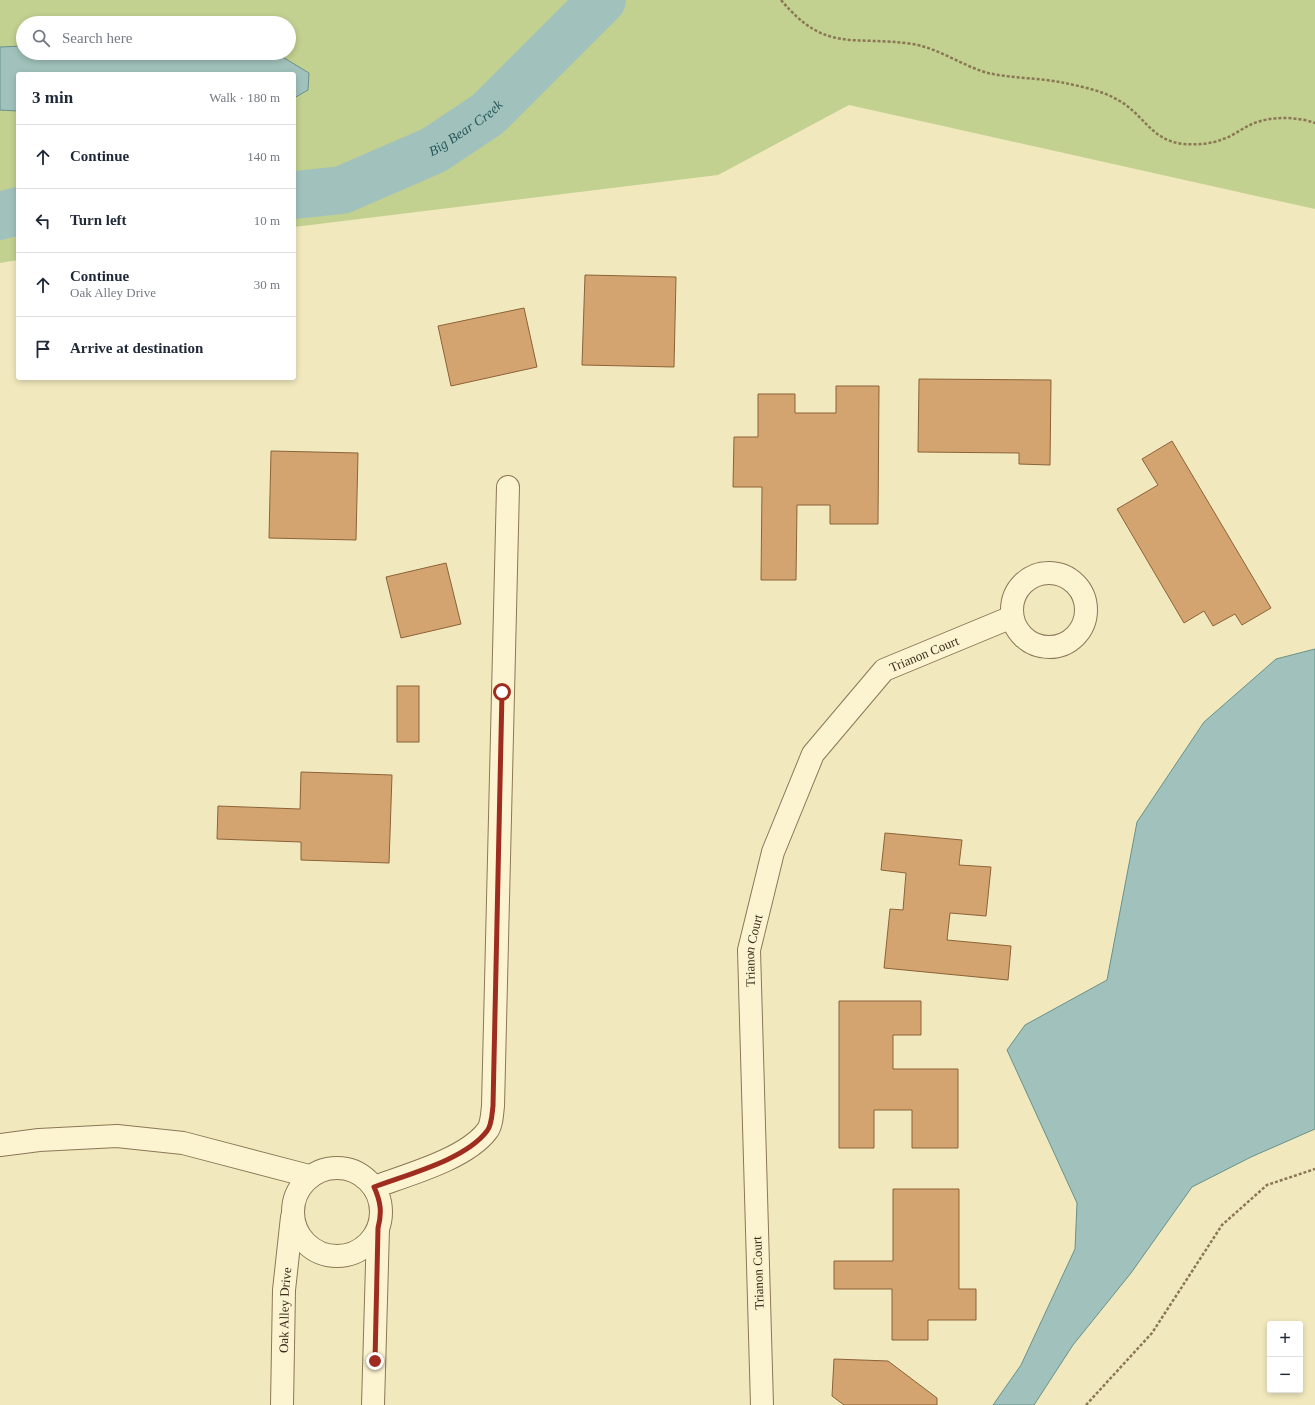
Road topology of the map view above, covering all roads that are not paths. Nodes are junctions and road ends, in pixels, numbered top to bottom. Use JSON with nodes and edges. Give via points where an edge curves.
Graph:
{"nodes":[{"id":1,"x":508,"y":488,"type":"dead end"},
{"id":2,"x":1012,"y":617,"type":"dead end"},
{"id":3,"x":0,"y":1145,"type":"edge"},
{"id":4,"x":309,"y":1176,"type":"junction"},
{"id":5,"x":374,"y":1187,"type":"junction"},
{"id":6,"x":292,"y":1216,"type":"junction"},
{"id":7,"x":378,"y":1228,"type":"junction"},
{"id":8,"x":282,"y":1405,"type":"edge"},
{"id":9,"x":373,"y":1405,"type":"edge"},
{"id":10,"x":762,"y":1405,"type":"edge"}],
"edges":[{"from":1,"to":5,"type":"street","via":[[493,1106],[488,1130],[473,1144],[450,1158]]},
{"from":2,"to":10,"type":"street","name":"Trianon Court","via":[[884,670],[813,754],[773,852],[749,950]]},
{"from":3,"to":4,"type":"street","via":[[117,1136],[183,1143]]},
{"from":4,"to":5,"type":"street","via":[[323,1169],[352,1169],[364,1176]]},
{"from":4,"to":6,"type":"street","via":[[299,1188]]},
{"from":5,"to":7,"type":"street","via":[[380,1200],[382,1215]]},
{"from":6,"to":7,"type":"street","via":[[296,1230],[305,1243],[317,1252],[331,1256],[346,1255],[360,1250],[370,1241]]},
{"from":6,"to":8,"type":"street","name":"Oak Alley Drive","via":[[284,1290]]},
{"from":7,"to":9,"type":"street"}]}
